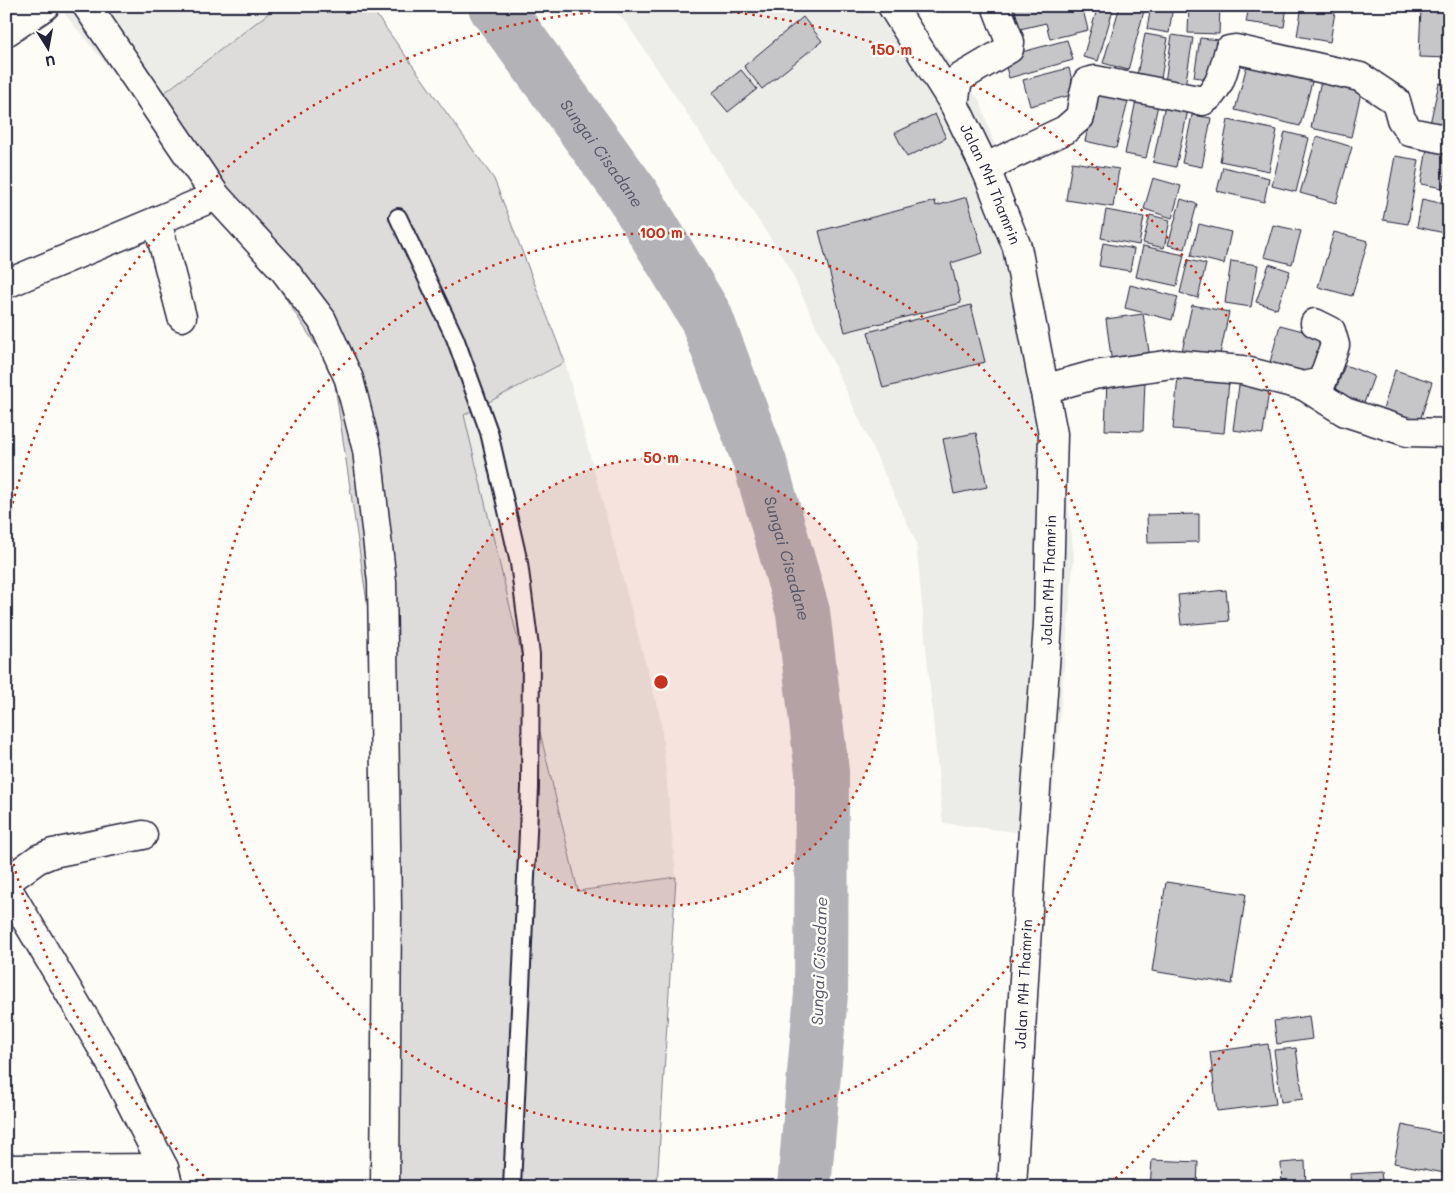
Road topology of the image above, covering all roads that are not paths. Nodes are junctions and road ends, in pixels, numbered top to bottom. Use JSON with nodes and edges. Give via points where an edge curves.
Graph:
{"nodes":[{"id":1,"x":45,"y":6,"type":"edge"},
{"id":2,"x":87,"y":6,"type":"edge"},
{"id":3,"x":892,"y":6,"type":"edge"},
{"id":4,"x":996,"y":6,"type":"edge"},
{"id":5,"x":6,"y":32,"type":"edge"},
{"id":6,"x":956,"y":91,"type":"junction"},
{"id":7,"x":1449,"y":140,"type":"edge"},
{"id":8,"x":993,"y":166,"type":"junction"},
{"id":9,"x":216,"y":196,"type":"junction"},
{"id":10,"x":398,"y":217,"type":"dead end"},
{"id":11,"x":157,"y":221,"type":"junction"},
{"id":12,"x":6,"y":284,"type":"edge"},
{"id":13,"x":182,"y":317,"type":"dead end"},
{"id":14,"x":1315,"y":323,"type":"dead end"},
{"id":15,"x":1304,"y":386,"type":"junction"},
{"id":16,"x":1051,"y":388,"type":"junction"},
{"id":17,"x":1449,"y":433,"type":"edge"},
{"id":18,"x":143,"y":835,"type":"dead end"},
{"id":19,"x":6,"y":882,"type":"edge"},
{"id":20,"x":6,"y":886,"type":"edge"},
{"id":21,"x":6,"y":1169,"type":"edge"},
{"id":22,"x":166,"y":1178,"type":"edge"},
{"id":23,"x":385,"y":1187,"type":"edge"},
{"id":24,"x":512,"y":1187,"type":"edge"},
{"id":25,"x":1012,"y":1187,"type":"edge"}],
"edges":[{"from":1,"to":5,"type":"street"},
{"from":2,"to":9,"type":"street"},
{"from":3,"to":6,"type":"street","name":"Jalan MH Thamrin"},
{"from":4,"to":6,"type":"street","via":[[1010,42],[1009,49],[990,60]]},
{"from":6,"to":8,"type":"street","name":"Jalan MH Thamrin"},
{"from":7,"to":8,"type":"street","via":[[1410,132],[1401,119],[1396,101],[1360,77],[1235,49],[1228,50],[1222,76],[1204,101],[1094,80],[1087,82],[1080,117],[1065,130]]},
{"from":8,"to":16,"type":"street","name":"Jalan MH Thamrin","via":[[1017,247]]},
{"from":9,"to":11,"type":"street"},
{"from":9,"to":23,"type":"street","via":[[284,270],[322,320],[349,379],[367,450],[382,582],[387,908]]},
{"from":10,"to":24,"type":"lane","via":[[455,338],[489,432],[519,564],[531,655],[530,788]]},
{"from":11,"to":12,"type":"street"},
{"from":11,"to":13,"type":"street"},
{"from":14,"to":15,"type":"street","via":[[1331,331],[1335,345],[1322,382]]},
{"from":15,"to":16,"type":"street","via":[[1242,370],[1172,364],[1094,375]]},
{"from":15,"to":17,"type":"street","via":[[1345,412],[1406,432]]},
{"from":16,"to":25,"type":"street","name":"Jalan MH Thamrin","via":[[1053,434],[1048,624]]},
{"from":18,"to":19,"type":"street","via":[[53,853],[38,859]]},
{"from":20,"to":22,"type":"street","via":[[107,1056]]},
{"from":21,"to":22,"type":"street"}]}
